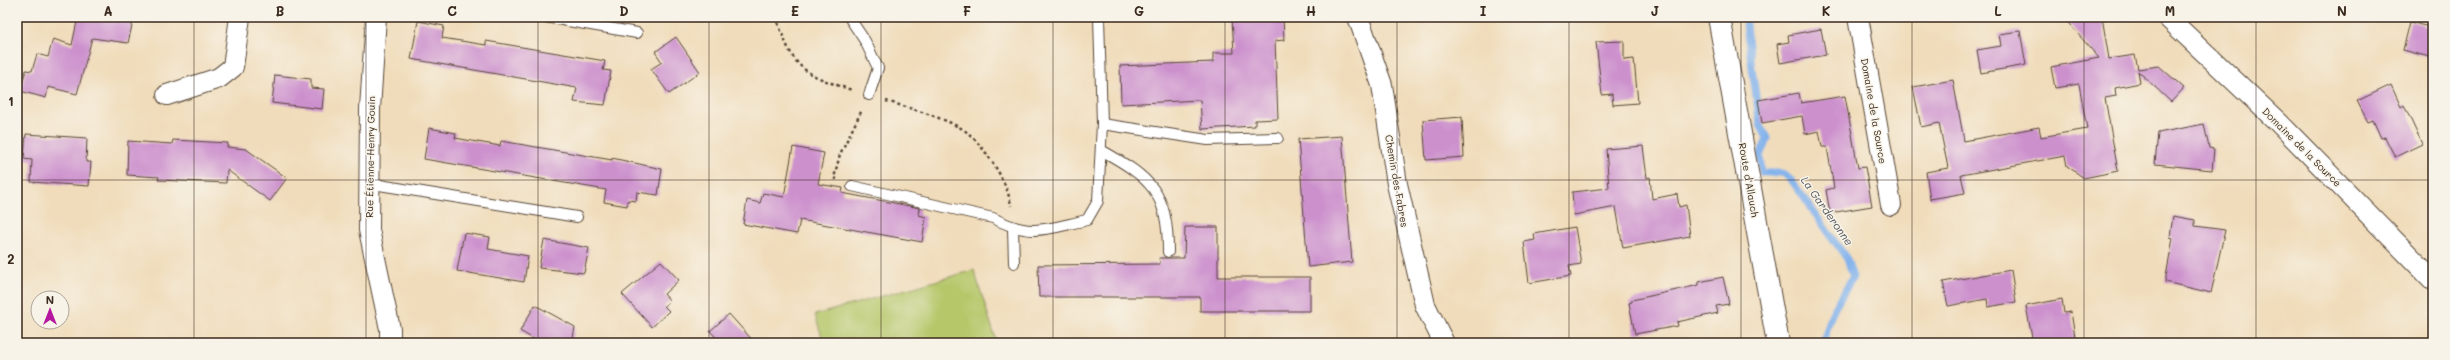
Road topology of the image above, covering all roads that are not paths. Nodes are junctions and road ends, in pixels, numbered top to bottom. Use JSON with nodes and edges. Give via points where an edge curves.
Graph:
{"nodes":[{"id":1,"x":240,"y":17,"type":"edge"},
{"id":2,"x":376,"y":17,"type":"edge"},
{"id":3,"x":545,"y":17,"type":"edge"},
{"id":4,"x":849,"y":17,"type":"edge"},
{"id":5,"x":1100,"y":17,"type":"edge"},
{"id":6,"x":1358,"y":17,"type":"edge"},
{"id":7,"x":1719,"y":17,"type":"edge"},
{"id":8,"x":1858,"y":17,"type":"edge"},
{"id":9,"x":2167,"y":17,"type":"edge"},
{"id":10,"x":638,"y":33,"type":"dead end"},
{"id":11,"x":167,"y":95,"type":"dead end"},
{"id":12,"x":869,"y":95,"type":"road end"},
{"id":13,"x":1102,"y":124,"type":"junction"},
{"id":14,"x":1278,"y":138,"type":"dead end"},
{"id":15,"x":1100,"y":150,"type":"junction"},
{"id":16,"x":367,"y":183,"type":"junction"},
{"id":17,"x":852,"y":186,"type":"dead end"},
{"id":18,"x":1890,"y":205,"type":"dead end"},
{"id":19,"x":577,"y":217,"type":"dead end"},
{"id":20,"x":1013,"y":228,"type":"junction"},
{"id":21,"x":1168,"y":252,"type":"dead end"},
{"id":22,"x":1014,"y":263,"type":"dead end"},
{"id":23,"x":2433,"y":280,"type":"edge"},
{"id":24,"x":390,"y":343,"type":"edge"},
{"id":25,"x":1444,"y":343,"type":"edge"},
{"id":26,"x":1778,"y":343,"type":"edge"}],
"edges":[{"from":1,"to":11,"type":"street","via":[[233,67],[219,78]]},
{"from":2,"to":16,"type":"street","name":"Rue Étienne-Henry Gouin"},
{"from":3,"to":10,"type":"lane"},
{"from":4,"to":12,"type":"lane","via":[[865,41],[878,68]]},
{"from":5,"to":13,"type":"lane"},
{"from":6,"to":25,"type":"street","name":"Chemin des Fabres","via":[[1382,85],[1398,192],[1425,305]]},
{"from":7,"to":26,"type":"main road","name":"Route d'Allauch"},
{"from":8,"to":18,"type":"street","name":"Domaine de la Source"},
{"from":9,"to":23,"type":"street","name":"Domaine de la Source","via":[[2279,123]]},
{"from":13,"to":14,"type":"lane","via":[[1208,140]]},
{"from":13,"to":15,"type":"lane"},
{"from":15,"to":20,"type":"lane","via":[[1098,201],[1087,220],[1034,232]]},
{"from":15,"to":21,"type":"lane","via":[[1130,166],[1149,181],[1158,196],[1168,226]]},
{"from":16,"to":19,"type":"lane"},
{"from":16,"to":24,"type":"street","name":"Rue Étienne-Henry Gouin","via":[[368,230],[390,329]]},
{"from":17,"to":20,"type":"lane","via":[[993,218]]},
{"from":20,"to":22,"type":"lane"}]}
